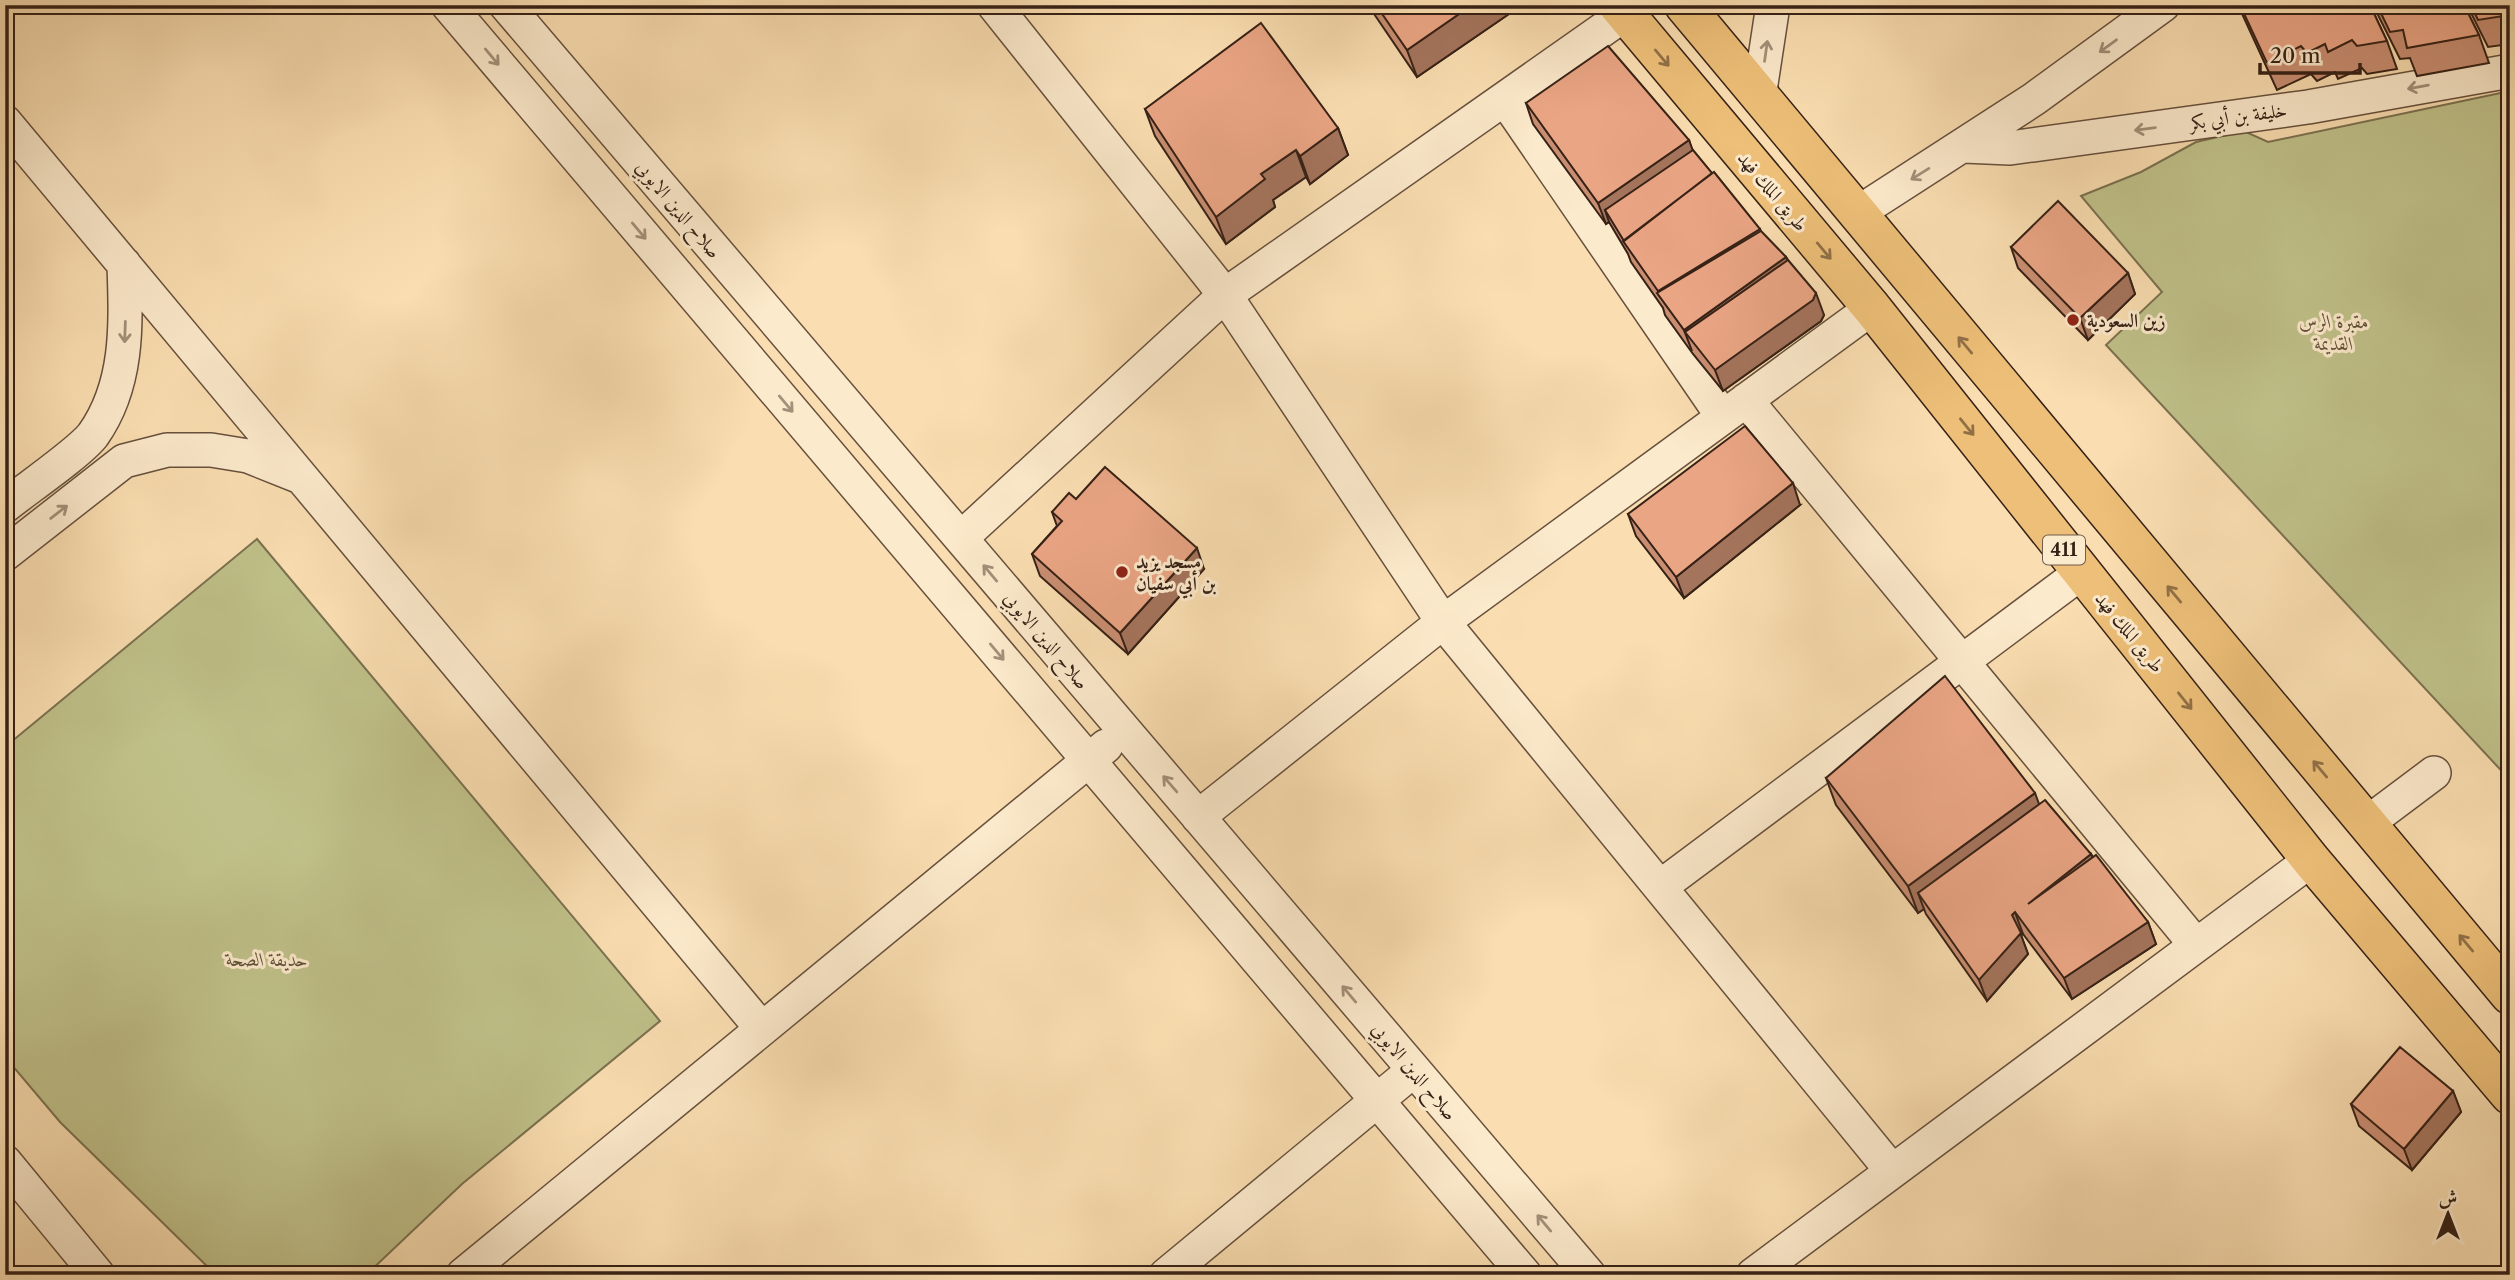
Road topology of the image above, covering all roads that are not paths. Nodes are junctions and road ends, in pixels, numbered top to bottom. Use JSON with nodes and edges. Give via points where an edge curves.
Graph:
{"nodes":[{"id":1,"x":448,"y":5,"type":"edge"},
{"id":2,"x":506,"y":5,"type":"edge"},
{"id":3,"x":994,"y":5,"type":"edge"},
{"id":4,"x":1684,"y":5,"type":"edge"},
{"id":5,"x":1773,"y":5,"type":"edge"},
{"id":6,"x":2163,"y":5,"type":"edge"},
{"id":7,"x":1622,"y":10,"type":"edge"},
{"id":8,"x":2510,"y":71,"type":"edge"},
{"id":9,"x":1759,"y":97,"type":"junction"},
{"id":10,"x":1505,"y":99,"type":"junction"},
{"id":11,"x":5,"y":122,"type":"edge"},
{"id":12,"x":1964,"y":146,"type":"junction"},
{"id":13,"x":1856,"y":214,"type":"junction"},
{"id":14,"x":124,"y":264,"type":"junction"},
{"id":15,"x":1226,"y":295,"type":"junction"},
{"id":16,"x":1872,"y":308,"type":"junction"},
{"id":17,"x":1734,"y":409,"type":"junction"},
{"id":18,"x":302,"y":477,"type":"junction"},
{"id":19,"x":5,"y":506,"type":"edge"},
{"id":20,"x":2119,"y":530,"type":"junction"},
{"id":21,"x":961,"y":538,"type":"junction"},
{"id":22,"x":5,"y":554,"type":"edge"},
{"id":23,"x":2079,"y":568,"type":"junction"},
{"id":24,"x":1443,"y":622,"type":"junction"},
{"id":25,"x":1960,"y":663,"type":"junction"},
{"id":26,"x":1125,"y":731,"type":"junction"},
{"id":27,"x":1088,"y":761,"type":"junction"},
{"id":28,"x":2434,"y":773,"type":"dead end"},
{"id":29,"x":1198,"y":817,"type":"junction"},
{"id":30,"x":2366,"y":824,"type":"junction"},
{"id":31,"x":2311,"y":860,"type":"junction"},
{"id":32,"x":1660,"y":887,"type":"junction"},
{"id":33,"x":2196,"y":945,"type":"junction"},
{"id":34,"x":2510,"y":995,"type":"edge"},
{"id":35,"x":762,"y":1028,"type":"junction"},
{"id":36,"x":1414,"y":1070,"type":"junction"},
{"id":37,"x":2510,"y":1095,"type":"edge"},
{"id":38,"x":1377,"y":1101,"type":"junction"},
{"id":39,"x":5,"y":1162,"type":"edge"},
{"id":40,"x":1892,"y":1171,"type":"junction"},
{"id":41,"x":98,"y":1275,"type":"edge"},
{"id":42,"x":463,"y":1275,"type":"edge"},
{"id":43,"x":1166,"y":1275,"type":"edge"},
{"id":44,"x":1525,"y":1275,"type":"edge"},
{"id":45,"x":1589,"y":1275,"type":"edge"},
{"id":46,"x":1753,"y":1275,"type":"edge"}],
"edges":[{"from":1,"to":27,"type":"street","one_way":true},
{"from":2,"to":21,"type":"street","name":"صلاح الدين الايوبي"},
{"from":3,"to":15,"type":"street"},
{"from":4,"to":9,"type":"main road"},
{"from":9,"to":5,"type":"street","one_way":true},
{"from":6,"to":12,"type":"street","one_way":true},
{"from":7,"to":10,"type":"street"},
{"from":7,"to":16,"type":"main road","name":"طريق الملك فهد","number":"411","one_way":true},
{"from":8,"to":12,"type":"street","name":"خليفة بن أبي بكر","one_way":true,"via":[[2308,107],[2037,145]]},
{"from":9,"to":13,"type":"main road"},
{"from":10,"to":15,"type":"street"},
{"from":10,"to":17,"type":"street"},
{"from":11,"to":14,"type":"street"},
{"from":12,"to":13,"type":"street","one_way":true},
{"from":20,"to":13,"type":"main road","one_way":true},
{"from":14,"to":18,"type":"street"},
{"from":14,"to":19,"type":"street","one_way":true,"via":[[123,361],[105,411],[92,436]]},
{"from":15,"to":21,"type":"street"},
{"from":15,"to":24,"type":"street"},
{"from":16,"to":17,"type":"street"},
{"from":16,"to":23,"type":"main road","name":"طريق الملك فهد","number":"411","one_way":true},
{"from":17,"to":24,"type":"street"},
{"from":17,"to":25,"type":"street"},
{"from":22,"to":18,"type":"street","one_way":true,"via":[[124,461],[167,450],[211,450],[248,456]]},
{"from":18,"to":35,"type":"street"},
{"from":20,"to":23,"type":"main road"},
{"from":30,"to":20,"type":"main road","one_way":true},
{"from":26,"to":21,"type":"street","name":"صلاح الدين الايوبي","one_way":true},
{"from":23,"to":25,"type":"street"},
{"from":23,"to":31,"type":"main road","name":"طريق الملك فهد","number":"411","one_way":true},
{"from":24,"to":29,"type":"street"},
{"from":24,"to":32,"type":"street"},
{"from":25,"to":32,"type":"street"},
{"from":25,"to":33,"type":"street"},
{"from":26,"to":27,"type":"street"},
{"from":29,"to":26,"type":"street","name":"صلاح الدين الايوبي","one_way":true},
{"from":27,"to":35,"type":"street"},
{"from":27,"to":38,"type":"street"},
{"from":28,"to":30,"type":"street"},
{"from":36,"to":29,"type":"street","name":"صلاح الدين الايوبي","one_way":true},
{"from":34,"to":30,"type":"main road","one_way":true},
{"from":31,"to":33,"type":"street"},
{"from":31,"to":37,"type":"main road","name":"طريق الملك فهد","number":"411"},
{"from":32,"to":40,"type":"street"},
{"from":33,"to":40,"type":"street"},
{"from":35,"to":42,"type":"street"},
{"from":36,"to":38,"type":"street"},
{"from":45,"to":36,"type":"street","name":"صلاح الدين الايوبي","one_way":true},
{"from":38,"to":43,"type":"street"},
{"from":38,"to":44,"type":"street"},
{"from":39,"to":41,"type":"street"},
{"from":40,"to":46,"type":"street"}]}
